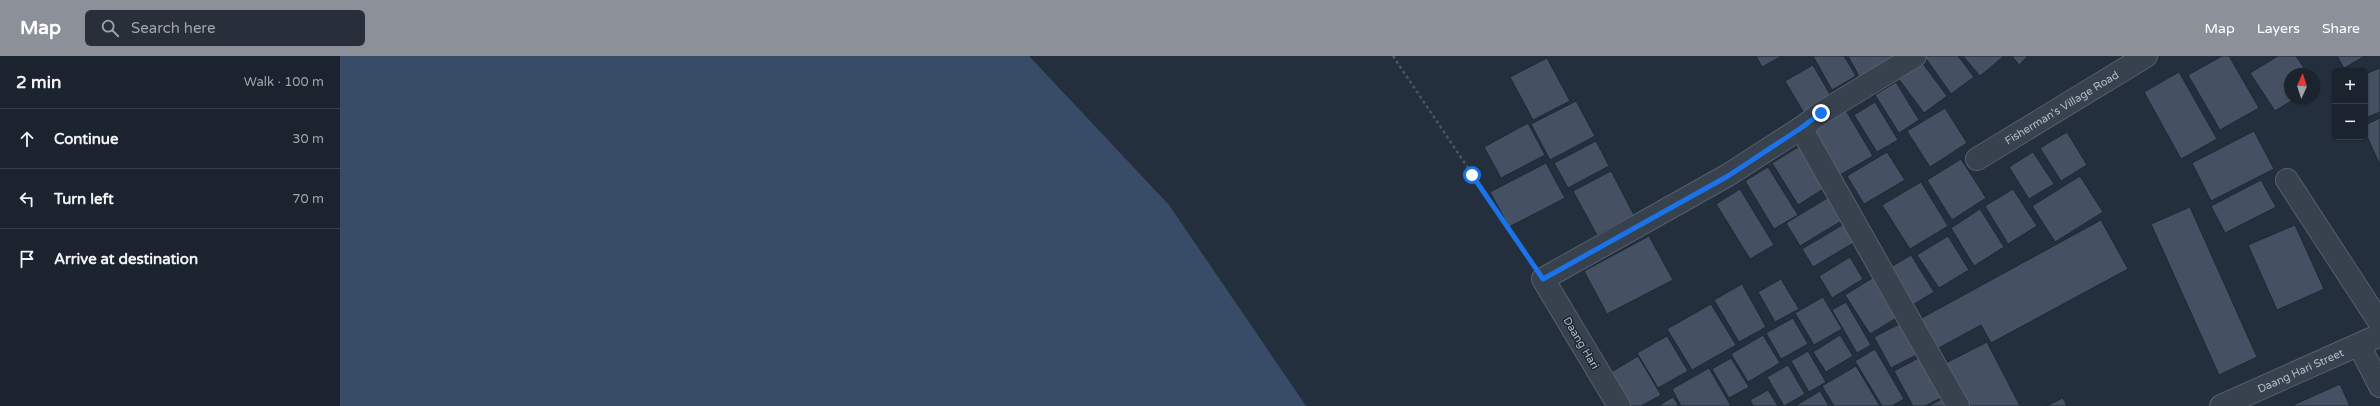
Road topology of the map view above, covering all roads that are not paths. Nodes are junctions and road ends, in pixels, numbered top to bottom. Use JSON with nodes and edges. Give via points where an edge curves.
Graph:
{"nodes":[{"id":1,"x":1915,"y":56,"type":"edge"},
{"id":2,"x":2146,"y":56,"type":"edge"},
{"id":3,"x":1801,"y":128,"type":"junction"},
{"id":4,"x":1977,"y":159,"type":"dead end"},
{"id":5,"x":2287,"y":180,"type":"dead end"},
{"id":6,"x":2380,"y":323,"type":"edge"},
{"id":7,"x":2380,"y":335,"type":"edge"},
{"id":8,"x":2359,"y":345,"type":"junction"},
{"id":9,"x":2380,"y":386,"type":"edge"},
{"id":10,"x":1619,"y":406,"type":"edge"},
{"id":11,"x":1958,"y":406,"type":"edge"},
{"id":12,"x":2221,"y":406,"type":"edge"}],
"edges":[{"from":1,"to":3,"type":"street","via":[[1821,113]]},
{"from":2,"to":4,"type":"street","name":"Fisherman's Village Road"},
{"from":3,"to":10,"type":"street","name":"Daang Hari","via":[[1728,176],[1543,279]]},
{"from":3,"to":11,"type":"street"},
{"from":5,"to":6,"type":"street"},
{"from":7,"to":8,"type":"street","name":"Daang Hari Street"},
{"from":8,"to":9,"type":"street"},
{"from":8,"to":12,"type":"street","name":"Daang Hari Street"}]}
